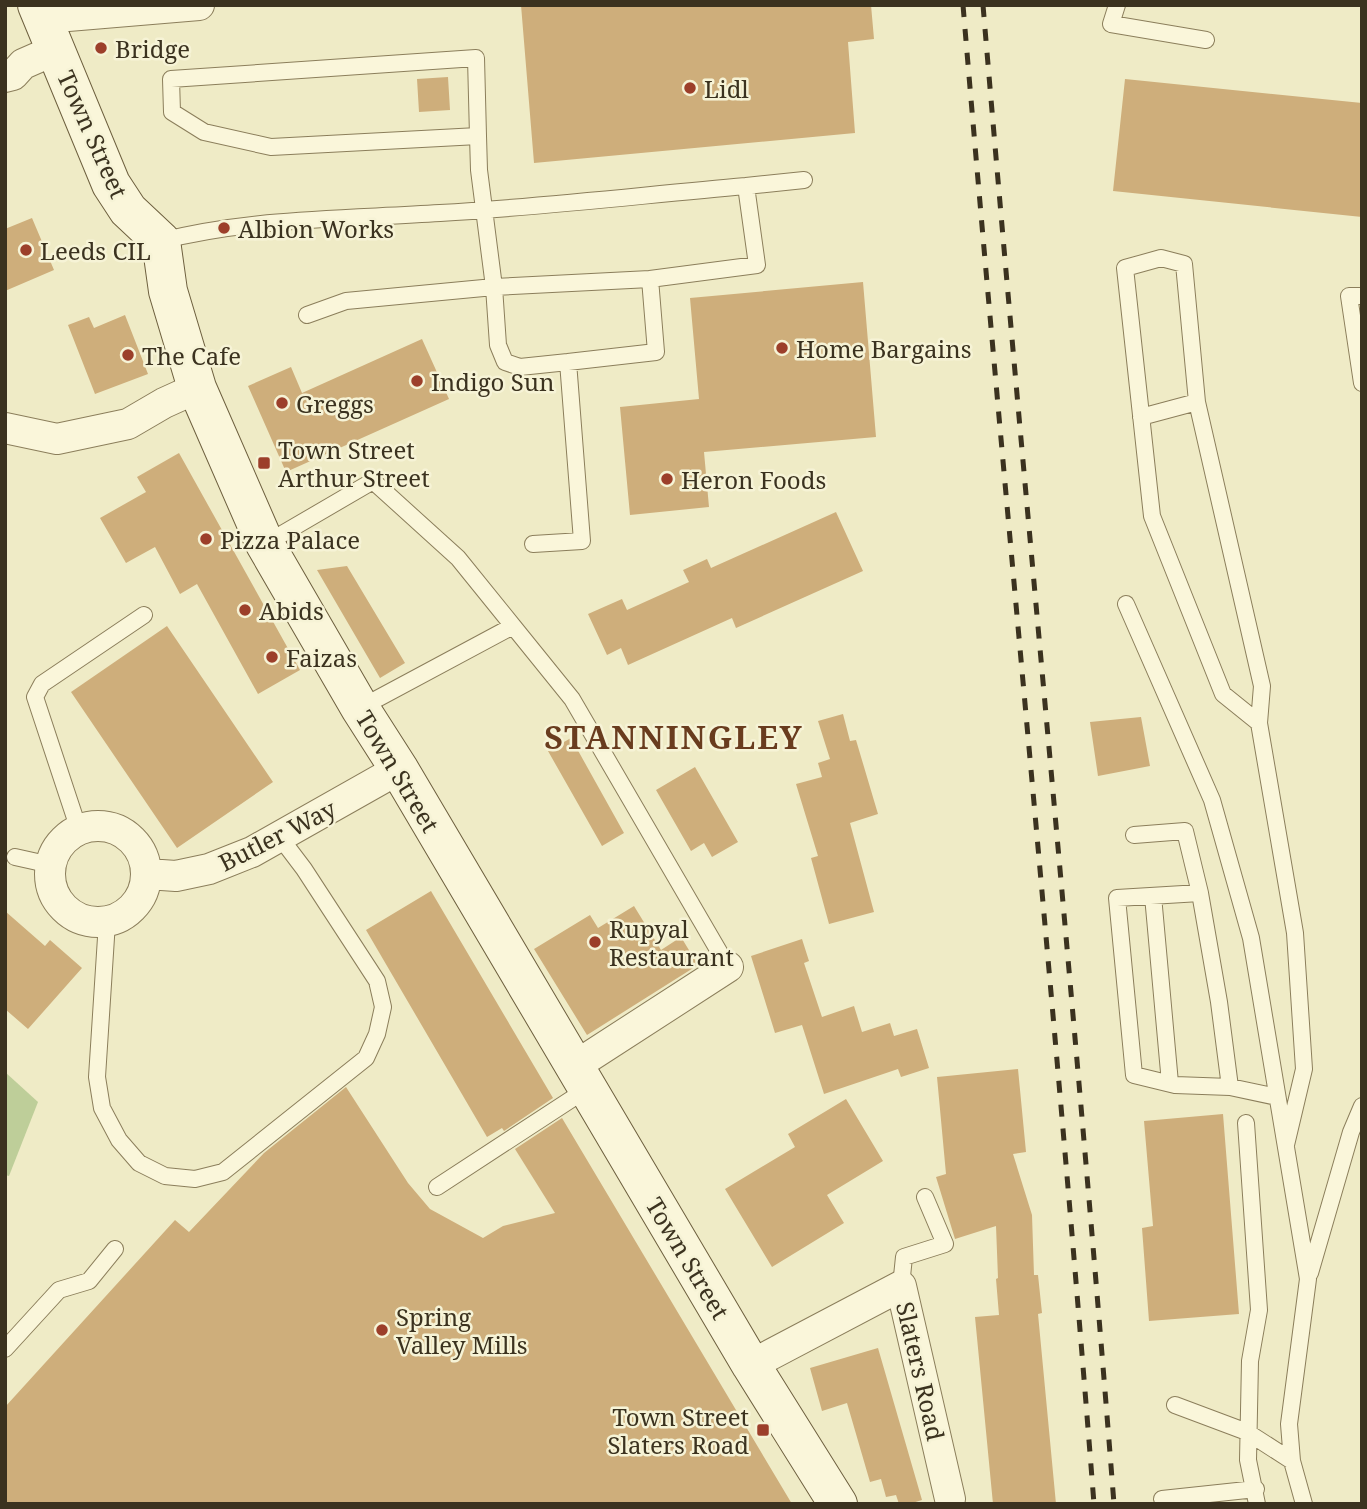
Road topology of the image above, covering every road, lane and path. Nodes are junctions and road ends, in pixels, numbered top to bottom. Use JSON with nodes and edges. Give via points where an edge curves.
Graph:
{"nodes":[{"id":1,"x":199,"y":5,"type":"edge"},
{"id":2,"x":1116,"y":5,"type":"edge"},
{"id":3,"x":44,"y":23,"type":"edge"},
{"id":4,"x":1206,"y":40,"type":"dead end"},
{"id":5,"x":5,"y":77,"type":"edge"},
{"id":6,"x":478,"y":136,"type":"junction"},
{"id":7,"x":804,"y":180,"type":"dead end"},
{"id":8,"x":746,"y":186,"type":"junction"},
{"id":9,"x":484,"y":210,"type":"junction"},
{"id":10,"x":161,"y":242,"type":"junction"},
{"id":11,"x":650,"y":279,"type":"junction"},
{"id":12,"x":494,"y":287,"type":"junction"},
{"id":13,"x":1362,"y":296,"type":"edge"},
{"id":14,"x":307,"y":316,"type":"dead end"},
{"id":15,"x":568,"y":362,"type":"junction"},
{"id":16,"x":1362,"y":383,"type":"edge"},
{"id":17,"x":197,"y":388,"type":"junction"},
{"id":18,"x":1197,"y":402,"type":"junction"},
{"id":19,"x":1141,"y":417,"type":"junction"},
{"id":20,"x":5,"y":428,"type":"edge"},
{"id":21,"x":265,"y":544,"type":"junction"},
{"id":22,"x":533,"y":544,"type":"dead end"},
{"id":23,"x":1126,"y":604,"type":"dead end"},
{"id":24,"x":144,"y":615,"type":"dead end"},
{"id":25,"x":513,"y":626,"type":"junction"},
{"id":26,"x":360,"y":708,"type":"junction"},
{"id":27,"x":1259,"y":723,"type":"junction"},
{"id":28,"x":398,"y":769,"type":"junction"},
{"id":29,"x":79,"y":830,"type":"junction"},
{"id":30,"x":1133,"y":835,"type":"dead end"},
{"id":31,"x":279,"y":836,"type":"junction"},
{"id":32,"x":15,"y":858,"type":"dead end"},
{"id":33,"x":51,"y":865,"type":"junction"},
{"id":34,"x":147,"y":874,"type":"junction"},
{"id":35,"x":1200,"y":892,"type":"junction"},
{"id":36,"x":1153,"y":895,"type":"junction"},
{"id":37,"x":107,"y":922,"type":"junction"},
{"id":38,"x":728,"y":967,"type":"joint"},
{"id":39,"x":581,"y":1078,"type":"junction"},
{"id":40,"x":1170,"y":1083,"type":"junction"},
{"id":41,"x":1230,"y":1087,"type":"junction"},
{"id":42,"x":1278,"y":1097,"type":"junction"},
{"id":43,"x":1362,"y":1106,"type":"edge"},
{"id":44,"x":1246,"y":1123,"type":"dead end"},
{"id":45,"x":1286,"y":1145,"type":"junction"},
{"id":46,"x":437,"y":1187,"type":"dead end"},
{"id":47,"x":925,"y":1197,"type":"dead end"},
{"id":48,"x":116,"y":1249,"type":"dead end"},
{"id":49,"x":1308,"y":1279,"type":"junction"},
{"id":50,"x":901,"y":1286,"type":"junction"},
{"id":51,"x":5,"y":1349,"type":"edge"},
{"id":52,"x":751,"y":1365,"type":"junction"},
{"id":53,"x":1175,"y":1405,"type":"dead end"},
{"id":54,"x":1247,"y":1433,"type":"junction"},
{"id":55,"x":1292,"y":1461,"type":"junction"},
{"id":56,"x":1256,"y":1496,"type":"edge"},
{"id":57,"x":950,"y":1499,"type":"dead end"},
{"id":58,"x":1162,"y":1499,"type":"dead end"},
{"id":59,"x":838,"y":1504,"type":"edge"},
{"id":60,"x":1304,"y":1504,"type":"edge"}],
"edges":[{"from":1,"to":3,"type":"street","via":[[68,16]]},
{"from":2,"to":4,"type":"lane","via":[[1111,24]]},
{"from":3,"to":5,"type":"street","via":[[23,64]]},
{"from":3,"to":10,"type":"main road","name":"Town Street","via":[[111,184],[128,210]]},
{"from":6,"to":6,"type":"lane","via":[[271,147],[204,132],[172,111],[171,79],[476,58]]},
{"from":6,"to":9,"type":"lane"},
{"from":7,"to":8,"type":"lane"},
{"from":8,"to":9,"type":"lane"},
{"from":8,"to":11,"type":"lane","via":[[757,265]]},
{"from":9,"to":10,"type":"lane","via":[[203,230]]},
{"from":9,"to":12,"type":"lane"},
{"from":10,"to":17,"type":"main road","name":"Town Street","via":[[168,291]]},
{"from":11,"to":12,"type":"lane"},
{"from":11,"to":15,"type":"lane","via":[[656,352]]},
{"from":12,"to":14,"type":"lane","via":[[346,301]]},
{"from":12,"to":15,"type":"lane","via":[[498,345],[505,362],[520,367]]},
{"from":13,"to":16,"type":"lane","via":[[1349,296]]},
{"from":15,"to":22,"type":"lane","via":[[582,541]]},
{"from":17,"to":20,"type":"street","via":[[128,424],[57,439]]},
{"from":17,"to":21,"type":"main road","name":"Town Street"},
{"from":18,"to":19,"type":"lane"},
{"from":18,"to":19,"type":"lane","via":[[1184,264],[1160,258],[1125,268]]},
{"from":18,"to":27,"type":"lane","via":[[1262,686]]},
{"from":19,"to":27,"type":"lane","via":[[1152,516],[1223,694]]},
{"from":21,"to":25,"type":"lane","via":[[373,481],[458,558]]},
{"from":21,"to":26,"type":"main road","name":"Town Street"},
{"from":23,"to":42,"type":"lane","via":[[1212,800],[1251,938]]},
{"from":24,"to":29,"type":"lane","via":[[41,684],[35,697]]},
{"from":25,"to":26,"type":"lane"},
{"from":25,"to":38,"type":"lane","via":[[572,699]]},
{"from":26,"to":28,"type":"main road","name":"Town Street"},
{"from":27,"to":45,"type":"lane","via":[[1295,933],[1304,1069]]},
{"from":28,"to":31,"type":"street","name":"Butler Way"},
{"from":28,"to":39,"type":"main road","name":"Town Street"},
{"from":29,"to":33,"type":"street","via":[[61,844]]},
{"from":29,"to":34,"type":"street","via":[[110,827],[125,834],[144,858]]},
{"from":30,"to":35,"type":"lane","via":[[1185,831]]},
{"from":31,"to":34,"type":"street","name":"Butler Way","via":[[209,869],[176,876]]},
{"from":31,"to":37,"type":"lane","via":[[377,981],[383,1007],[366,1058],[223,1172],[195,1179],[165,1177],[139,1163],[119,1140],[102,1108],[97,1077]]},
{"from":32,"to":33,"type":"lane"},
{"from":33,"to":37,"type":"street","via":[[55,896],[64,909],[92,923]]},
{"from":34,"to":37,"type":"street","via":[[136,905]]},
{"from":35,"to":36,"type":"lane"},
{"from":35,"to":41,"type":"lane"},
{"from":36,"to":40,"type":"lane"},
{"from":36,"to":40,"type":"lane","via":[[1117,898],[1134,1075]]},
{"from":38,"to":39,"type":"street"},
{"from":39,"to":46,"type":"lane"},
{"from":39,"to":52,"type":"main road","name":"Town Street"},
{"from":40,"to":41,"type":"lane"},
{"from":41,"to":42,"type":"lane"},
{"from":42,"to":45,"type":"lane"},
{"from":43,"to":49,"type":"lane"},
{"from":44,"to":54,"type":"lane","via":[[1259,1310],[1250,1361]]},
{"from":45,"to":49,"type":"lane"},
{"from":47,"to":50,"type":"lane","via":[[945,1244],[904,1257]]},
{"from":48,"to":51,"type":"lane","via":[[89,1281],[59,1290]]},
{"from":49,"to":55,"type":"lane","via":[[1289,1424]]},
{"from":50,"to":52,"type":"street","name":"Slaters Road"},
{"from":50,"to":57,"type":"street","name":"Slaters Road"},
{"from":52,"to":59,"type":"main road","name":"Town Street"},
{"from":53,"to":54,"type":"lane"},
{"from":54,"to":55,"type":"lane"},
{"from":54,"to":56,"type":"lane"},
{"from":55,"to":60,"type":"lane"},
{"from":56,"to":58,"type":"lane"}]}
